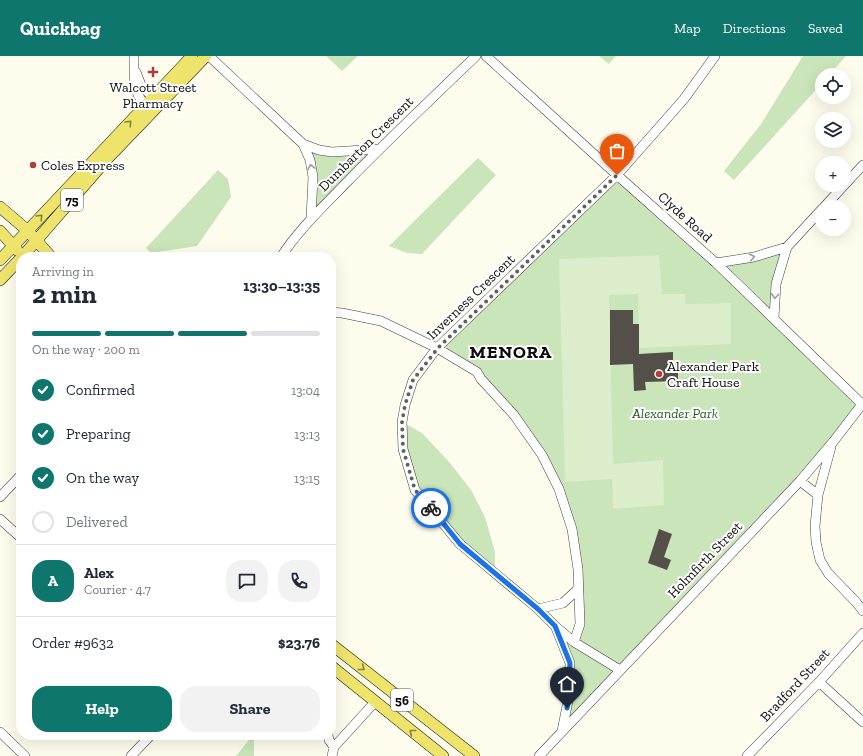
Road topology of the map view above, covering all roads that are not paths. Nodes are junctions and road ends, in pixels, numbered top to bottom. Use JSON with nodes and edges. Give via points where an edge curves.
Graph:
{"nodes":[{"id":1,"x":192,"y":56,"type":"edge"},
{"id":2,"x":206,"y":56,"type":"edge"},
{"id":3,"x":209,"y":56,"type":"edge"},
{"id":4,"x":476,"y":56,"type":"edge"},
{"id":5,"x":486,"y":56,"type":"edge"},
{"id":6,"x":715,"y":56,"type":"edge"},
{"id":7,"x":134,"y":61,"type":"edge"},
{"id":8,"x":151,"y":104,"type":"junction"},
{"id":9,"x":303,"y":144,"type":"junction"},
{"id":10,"x":379,"y":149,"type":"junction"},
{"id":11,"x":863,"y":165,"type":"edge"},
{"id":12,"x":617,"y":175,"type":"junction"},
{"id":13,"x":830,"y":200,"type":"edge"},
{"id":14,"x":0,"y":207,"type":"edge"},
{"id":15,"x":815,"y":217,"type":"edge"},
{"id":16,"x":312,"y":218,"type":"junction"},
{"id":17,"x":27,"y":230,"type":"junction"},
{"id":18,"x":0,"y":231,"type":"edge"},
{"id":19,"x":36,"y":242,"type":"junction"},
{"id":20,"x":13,"y":246,"type":"junction"},
{"id":21,"x":787,"y":247,"type":"junction"},
{"id":22,"x":18,"y":252,"type":"edge"},
{"id":23,"x":27,"y":252,"type":"edge"},
{"id":24,"x":46,"y":252,"type":"edge"},
{"id":25,"x":284,"y":252,"type":"edge"},
{"id":26,"x":0,"y":260,"type":"edge"},
{"id":27,"x":16,"y":263,"type":"edge"},
{"id":28,"x":716,"y":263,"type":"junction"},
{"id":29,"x":0,"y":280,"type":"edge"},
{"id":30,"x":336,"y":312,"type":"edge"},
{"id":31,"x":774,"y":318,"type":"junction"},
{"id":32,"x":438,"y":348,"type":"junction"},
{"id":33,"x":862,"y":403,"type":"edge"},
{"id":34,"x":833,"y":442,"type":"junction"},
{"id":35,"x":16,"y":479,"type":"edge"},
{"id":36,"x":800,"y":482,"type":"junction"},
{"id":37,"x":818,"y":495,"type":"junction"},
{"id":38,"x":0,"y":497,"type":"edge"},
{"id":39,"x":0,"y":519,"type":"edge"},
{"id":40,"x":16,"y":533,"type":"edge"},
{"id":41,"x":578,"y":589,"type":"junction"},
{"id":42,"x":538,"y":609,"type":"junction"},
{"id":43,"x":863,"y":611,"type":"edge"},
{"id":44,"x":555,"y":626,"type":"junction"},
{"id":45,"x":863,"y":633,"type":"edge"},
{"id":46,"x":574,"y":642,"type":"junction"},
{"id":47,"x":336,"y":648,"type":"edge"},
{"id":48,"x":336,"y":670,"type":"edge"},
{"id":49,"x":620,"y":670,"type":"junction"},
{"id":50,"x":819,"y":682,"type":"junction"},
{"id":51,"x":375,"y":702,"type":"junction"},
{"id":52,"x":863,"y":722,"type":"edge"},
{"id":53,"x":0,"y":732,"type":"edge"},
{"id":54,"x":562,"y":733,"type":"junction"},
{"id":55,"x":146,"y":740,"type":"edge"},
{"id":56,"x":329,"y":740,"type":"edge"},
{"id":57,"x":333,"y":752,"type":"edge"},
{"id":58,"x":25,"y":756,"type":"edge"},
{"id":59,"x":131,"y":756,"type":"edge"},
{"id":60,"x":443,"y":756,"type":"edge"},
{"id":61,"x":474,"y":756,"type":"edge"},
{"id":62,"x":539,"y":756,"type":"edge"},
{"id":63,"x":747,"y":756,"type":"edge"}],
"edges":[{"from":1,"to":8,"type":"main road","number":"75"},
{"from":2,"to":8,"type":"main road","number":"75"},
{"from":3,"to":9,"type":"street"},
{"from":4,"to":10,"type":"street","name":"Dumbarton Crescent"},
{"from":5,"to":12,"type":"street","name":"Clyde Road"},
{"from":6,"to":12,"type":"street","name":"Inverness Crescent","via":[[684,100]]},
{"from":7,"to":8,"type":"street","via":[[135,90]]},
{"from":17,"to":8,"type":"main road","number":"75","one_way":true},
{"from":8,"to":19,"type":"main road","number":"75"},
{"from":9,"to":10,"type":"street","via":[[332,152]]},
{"from":16,"to":9,"type":"street","one_way":true,"via":[[313,177],[310,160]]},
{"from":10,"to":16,"type":"street","name":"Dumbarton Crescent"},
{"from":11,"to":13,"type":"street"},
{"from":12,"to":28,"type":"street","name":"Clyde Road"},
{"from":12,"to":32,"type":"street","name":"Inverness Crescent"},
{"from":14,"to":17,"type":"main road"},
{"from":15,"to":21,"type":"street"},
{"from":16,"to":25,"type":"street","name":"Dumbarton Crescent"},
{"from":17,"to":19,"type":"main road"},
{"from":17,"to":20,"type":"main road","number":"75"},
{"from":18,"to":20,"type":"main road"},
{"from":19,"to":23,"type":"main road","number":"75"},
{"from":19,"to":24,"type":"main road"},
{"from":20,"to":22,"type":"main road"},
{"from":20,"to":26,"type":"main road","number":"75"},
{"from":28,"to":21,"type":"street","one_way":true},
{"from":21,"to":31,"type":"street","one_way":true,"via":[[776,284]]},
{"from":27,"to":29,"type":"main road","number":"75"},
{"from":28,"to":31,"type":"street","name":"Clyde Road"},
{"from":30,"to":32,"type":"street","via":[[381,321]]},
{"from":31,"to":33,"type":"street","name":"Clyde Road"},
{"from":32,"to":41,"type":"street","via":[[477,372],[514,415],[542,456],[559,488],[572,529]]},
{"from":32,"to":42,"type":"street","name":"Inverness Crescent","via":[[413,380],[402,422],[403,449],[415,490],[460,544]]},
{"from":33,"to":34,"type":"street","name":"Holmfirth Street"},
{"from":34,"to":36,"type":"street","name":"Holmfirth Street"},
{"from":34,"to":37,"type":"street"},
{"from":35,"to":38,"type":"street"},
{"from":36,"to":37,"type":"street"},
{"from":36,"to":49,"type":"street","name":"Holmfirth Street"},
{"from":37,"to":43,"type":"street","via":[[815,526],[820,560],[828,573]]},
{"from":39,"to":40,"type":"street"},
{"from":41,"to":42,"type":"street","via":[[563,603]]},
{"from":41,"to":46,"type":"street","via":[[580,624]]},
{"from":42,"to":44,"type":"street","name":"Inverness Crescent"},
{"from":44,"to":46,"type":"street","name":"Inverness Crescent"},
{"from":44,"to":54,"type":"street","via":[[570,663],[569,696]]},
{"from":45,"to":50,"type":"street","name":"Bradford Street"},
{"from":46,"to":49,"type":"street","name":"Inverness Crescent"},
{"from":47,"to":61,"type":"main road","number":"56","one_way":true},
{"from":48,"to":51,"type":"main road","number":"56"},
{"from":49,"to":54,"type":"street","name":"Holmfirth Street"},
{"from":50,"to":52,"type":"street"},
{"from":50,"to":63,"type":"street","name":"Bradford Street"},
{"from":51,"to":57,"type":"street"},
{"from":60,"to":51,"type":"main road","number":"56","one_way":true},
{"from":53,"to":58,"type":"street"},
{"from":54,"to":62,"type":"street","name":"Holmfirth Street"},
{"from":55,"to":59,"type":"street"},
{"from":56,"to":57,"type":"street"}]}
